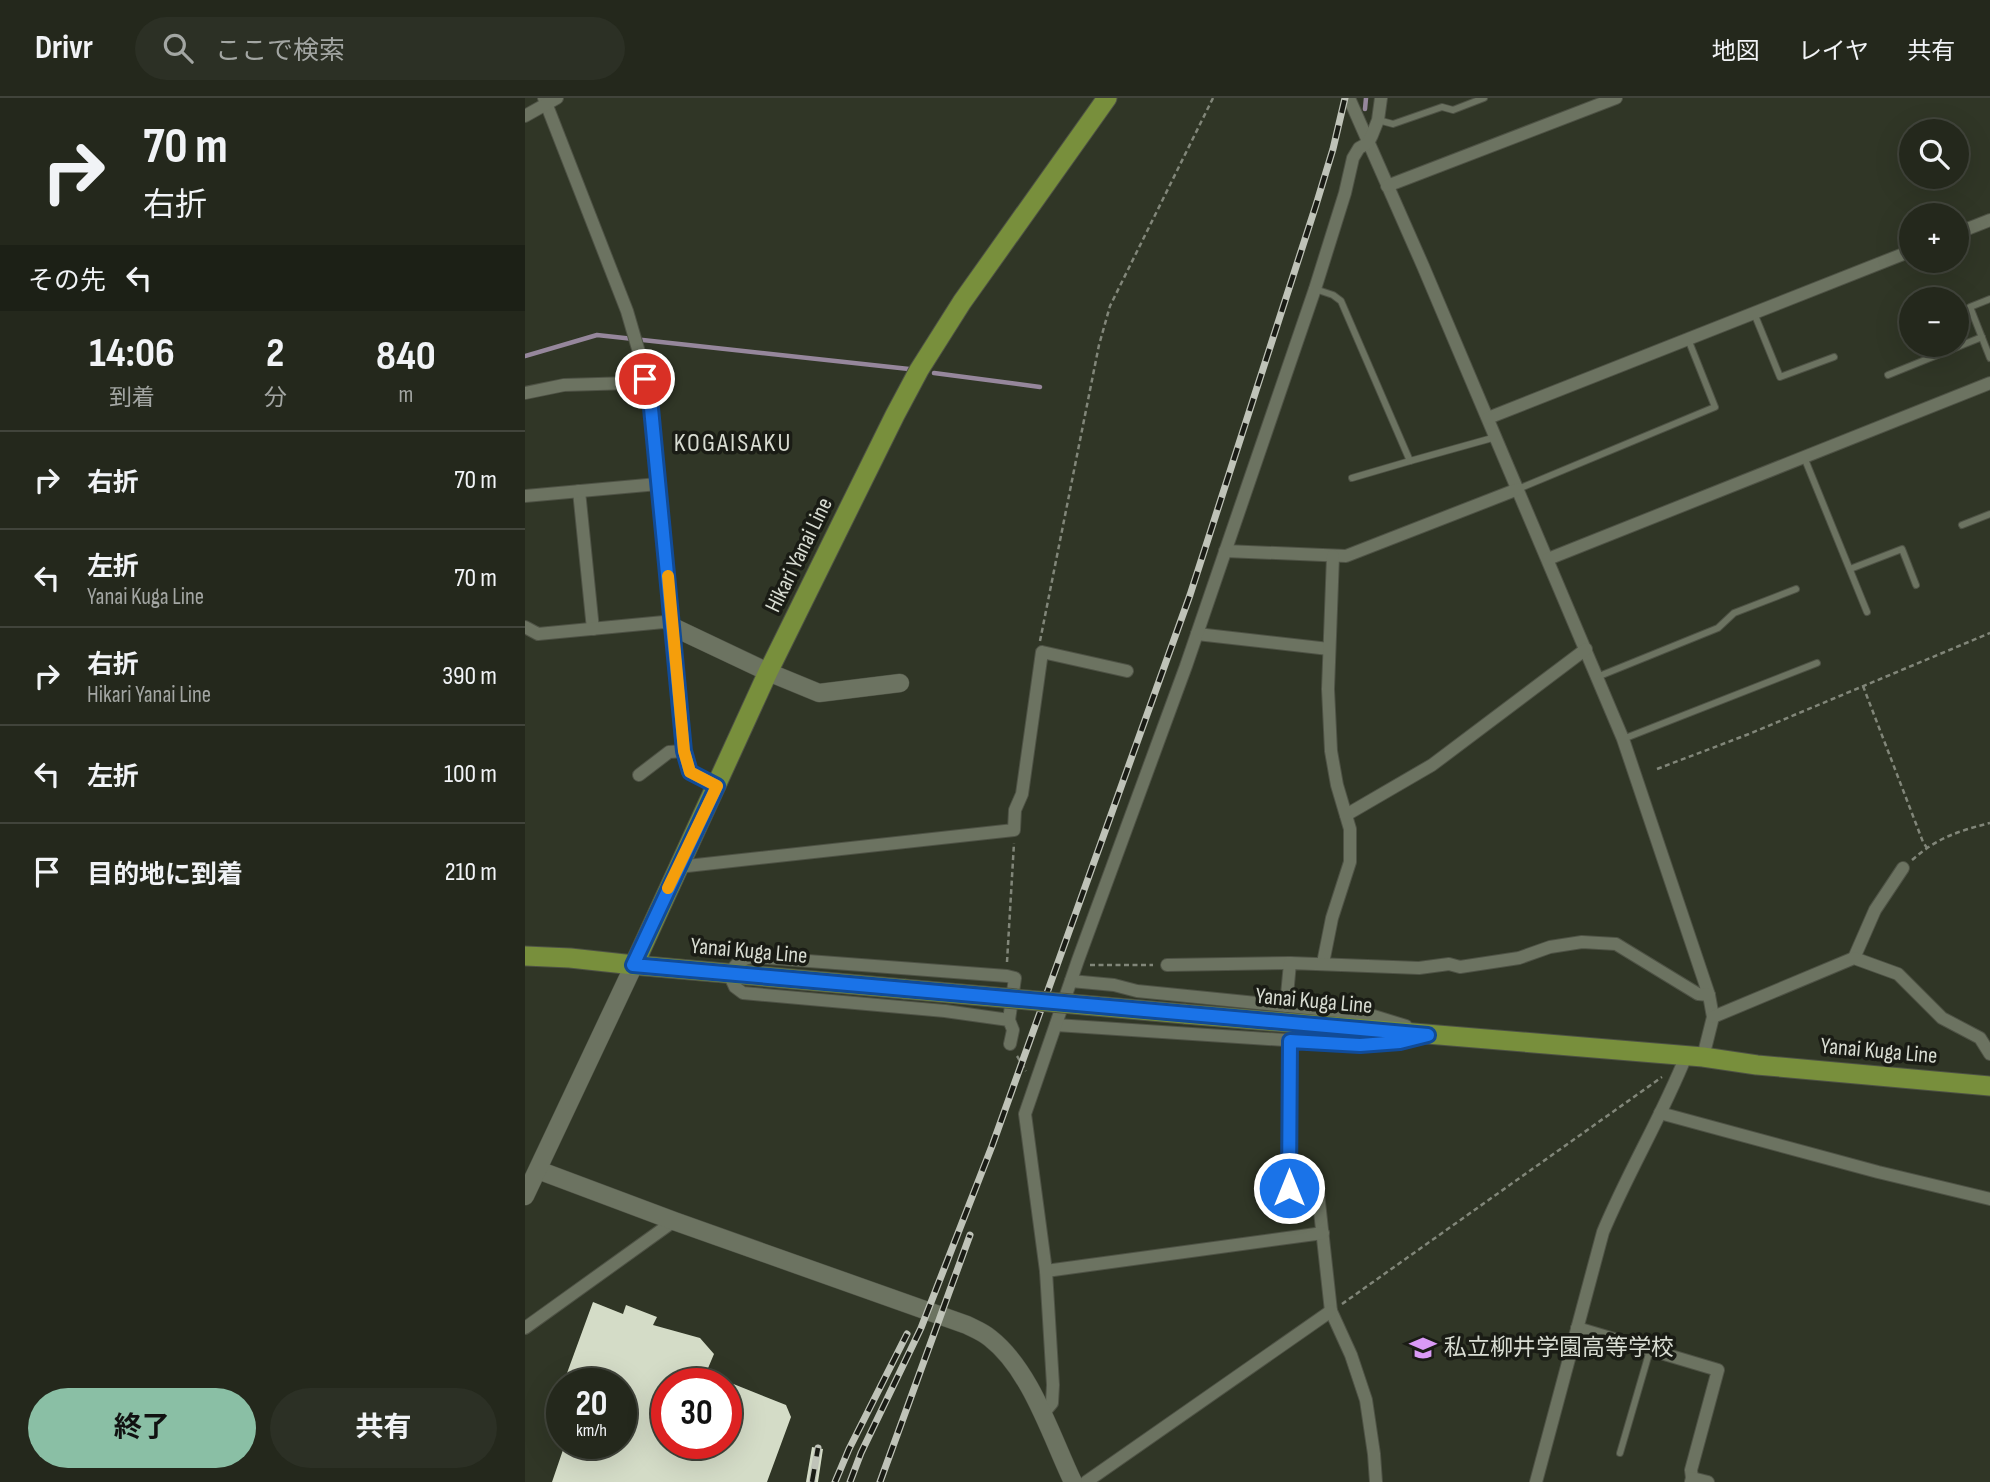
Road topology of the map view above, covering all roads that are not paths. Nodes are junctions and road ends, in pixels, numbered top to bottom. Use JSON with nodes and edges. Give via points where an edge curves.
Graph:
{"nodes":[{"id":1,"x":1107,"y":98,"type":"edge"},
{"id":2,"x":1349,"y":98,"type":"edge"},
{"id":3,"x":1381,"y":98,"type":"edge"},
{"id":4,"x":1484,"y":98,"type":"edge"},
{"id":5,"x":1616,"y":98,"type":"edge"},
{"id":6,"x":548,"y":100,"type":"edge"},
{"id":7,"x":525,"y":117,"type":"edge"},
{"id":8,"x":1378,"y":120,"type":"junction"},
{"id":9,"x":1368,"y":143,"type":"junction"},
{"id":10,"x":1387,"y":186,"type":"junction"},
{"id":11,"x":1990,"y":220,"type":"edge"},
{"id":12,"x":1969,"y":228,"type":"edge"},
{"id":13,"x":1899,"y":256,"type":"edge"},
{"id":14,"x":1315,"y":289,"type":"junction"},
{"id":15,"x":1990,"y":299,"type":"edge"},
{"id":16,"x":1754,"y":313,"type":"junction"},
{"id":17,"x":1982,"y":337,"type":"junction"},
{"id":18,"x":1688,"y":339,"type":"junction"},
{"id":19,"x":1834,"y":357,"type":"dead end"},
{"id":20,"x":1990,"y":358,"type":"edge"},
{"id":21,"x":1888,"y":375,"type":"dead end"},
{"id":22,"x":645,"y":379,"type":"junction"},
{"id":23,"x":1990,"y":383,"type":"edge"},
{"id":24,"x":525,"y":393,"type":"edge"},
{"id":25,"x":1488,"y":418,"type":"junction"},
{"id":26,"x":1496,"y":437,"type":"junction"},
{"id":27,"x":1804,"y":457,"type":"junction"},
{"id":28,"x":1411,"y":461,"type":"junction"},
{"id":29,"x":1352,"y":478,"type":"dead end"},
{"id":30,"x":658,"y":484,"type":"junction"},
{"id":31,"x":1518,"y":489,"type":"junction"},
{"id":32,"x":579,"y":491,"type":"junction"},
{"id":33,"x":525,"y":496,"type":"edge"},
{"id":34,"x":1990,"y":514,"type":"edge"},
{"id":35,"x":1962,"y":525,"type":"dead end"},
{"id":36,"x":1225,"y":551,"type":"junction"},
{"id":37,"x":1333,"y":556,"type":"junction"},
{"id":38,"x":1548,"y":559,"type":"junction"},
{"id":39,"x":1850,"y":569,"type":"junction"},
{"id":40,"x":1916,"y":585,"type":"dead end"},
{"id":41,"x":1796,"y":589,"type":"dead end"},
{"id":42,"x":1867,"y":612,"type":"dead end"},
{"id":43,"x":525,"y":627,"type":"edge"},
{"id":44,"x":673,"y":627,"type":"junction"},
{"id":45,"x":593,"y":629,"type":"junction"},
{"id":46,"x":1197,"y":634,"type":"junction"},
{"id":47,"x":1329,"y":649,"type":"junction"},
{"id":48,"x":1585,"y":649,"type":"junction"},
{"id":49,"x":1817,"y":663,"type":"dead end"},
{"id":50,"x":1127,"y":671,"type":"dead end"},
{"id":51,"x":768,"y":672,"type":"junction"},
{"id":52,"x":1597,"y":677,"type":"junction"},
{"id":53,"x":901,"y":683,"type":"dead end"},
{"id":54,"x":1623,"y":739,"type":"junction"},
{"id":55,"x":684,"y":751,"type":"junction"},
{"id":56,"x":639,"y":775,"type":"dead end"},
{"id":57,"x":717,"y":786,"type":"junction"},
{"id":58,"x":1346,"y":815,"type":"junction"},
{"id":59,"x":678,"y":867,"type":"junction"},
{"id":60,"x":1903,"y":868,"type":"road end"},
{"id":61,"x":525,"y":956,"type":"edge"},
{"id":62,"x":1854,"y":958,"type":"junction"},
{"id":63,"x":1290,"y":963,"type":"junction"},
{"id":64,"x":1322,"y":963,"type":"junction"},
{"id":65,"x":633,"y":965,"type":"junction"},
{"id":66,"x":1167,"y":965,"type":"road end"},
{"id":67,"x":729,"y":974,"type":"junction"},
{"id":68,"x":1071,"y":981,"type":"junction"},
{"id":69,"x":1137,"y":991,"type":"junction"},
{"id":70,"x":1709,"y":995,"type":"junction"},
{"id":71,"x":1286,"y":1006,"type":"junction"},
{"id":72,"x":1713,"y":1017,"type":"junction"},
{"id":73,"x":1010,"y":1020,"type":"junction"},
{"id":74,"x":1056,"y":1025,"type":"junction"},
{"id":75,"x":1133,"y":1030,"type":"junction"},
{"id":76,"x":1428,"y":1035,"type":"junction"},
{"id":77,"x":1290,"y":1041,"type":"junction"},
{"id":78,"x":1010,"y":1044,"type":"road end"},
{"id":79,"x":1990,"y":1054,"type":"edge"},
{"id":80,"x":1695,"y":1056,"type":"junction"},
{"id":81,"x":1990,"y":1086,"type":"edge"},
{"id":82,"x":1660,"y":1113,"type":"junction"},
{"id":83,"x":538,"y":1170,"type":"junction"},
{"id":84,"x":525,"y":1196,"type":"edge"},
{"id":85,"x":1990,"y":1199,"type":"edge"},
{"id":86,"x":674,"y":1222,"type":"junction"},
{"id":87,"x":1322,"y":1233,"type":"junction"},
{"id":88,"x":1045,"y":1271,"type":"junction"},
{"id":89,"x":1331,"y":1311,"type":"junction"},
{"id":90,"x":525,"y":1328,"type":"edge"},
{"id":91,"x":1577,"y":1328,"type":"junction"},
{"id":92,"x":1650,"y":1350,"type":"junction"},
{"id":93,"x":1042,"y":1415,"type":"junction"},
{"id":94,"x":1620,"y":1453,"type":"dead end"},
{"id":95,"x":1691,"y":1480,"type":"edge"},
{"id":96,"x":1073,"y":1482,"type":"edge"},
{"id":97,"x":1086,"y":1482,"type":"edge"},
{"id":98,"x":1375,"y":1482,"type":"edge"},
{"id":99,"x":1536,"y":1482,"type":"edge"},
{"id":100,"x":1708,"y":1482,"type":"edge"}],
"edges":[{"from":1,"to":51,"type":"main road","name":"Hikari Yanai Line","via":[[919,370]]},
{"from":2,"to":9,"type":"street"},
{"from":3,"to":8,"type":"street"},
{"from":4,"to":8,"type":"lane","via":[[1393,124]]},
{"from":5,"to":10,"type":"street"},
{"from":6,"to":7,"type":"street"},
{"from":6,"to":22,"type":"street","via":[[635,338]]},
{"from":8,"to":9,"type":"street"},
{"from":9,"to":10,"type":"street"},
{"from":9,"to":14,"type":"street","via":[[1353,158]]},
{"from":10,"to":25,"type":"street"},
{"from":11,"to":12,"type":"street"},
{"from":13,"to":16,"type":"street"},
{"from":14,"to":28,"type":"lane","via":[[1341,301]]},
{"from":14,"to":36,"type":"street"},
{"from":15,"to":17,"type":"lane","via":[[1970,307]]},
{"from":16,"to":18,"type":"street"},
{"from":16,"to":19,"type":"lane","via":[[1780,377]]},
{"from":17,"to":20,"type":"lane"},
{"from":17,"to":21,"type":"lane"},
{"from":18,"to":25,"type":"street"},
{"from":18,"to":31,"type":"lane","via":[[1715,407]]},
{"from":22,"to":24,"type":"street"},
{"from":22,"to":30,"type":"street"},
{"from":23,"to":27,"type":"street"},
{"from":25,"to":26,"type":"street"},
{"from":26,"to":28,"type":"lane"},
{"from":26,"to":31,"type":"street"},
{"from":27,"to":38,"type":"street"},
{"from":27,"to":39,"type":"lane"},
{"from":28,"to":29,"type":"lane"},
{"from":30,"to":32,"type":"street"},
{"from":30,"to":44,"type":"street"},
{"from":31,"to":37,"type":"street","via":[[1346,556]]},
{"from":31,"to":38,"type":"street"},
{"from":32,"to":33,"type":"street"},
{"from":32,"to":45,"type":"street"},
{"from":34,"to":35,"type":"lane"},
{"from":36,"to":37,"type":"street"},
{"from":36,"to":46,"type":"street"},
{"from":37,"to":47,"type":"street"},
{"from":38,"to":48,"type":"street"},
{"from":39,"to":40,"type":"lane","via":[[1902,549]]},
{"from":39,"to":42,"type":"lane"},
{"from":41,"to":52,"type":"lane","via":[[1734,613],[1718,628]]},
{"from":43,"to":45,"type":"street","via":[[538,635]]},
{"from":44,"to":45,"type":"street","via":[[664,622]]},
{"from":44,"to":51,"type":"street"},
{"from":44,"to":55,"type":"street"},
{"from":46,"to":47,"type":"street"},
{"from":46,"to":68,"type":"street"},
{"from":47,"to":58,"type":"street","via":[[1331,751]]},
{"from":48,"to":52,"type":"street"},
{"from":48,"to":58,"type":"street","via":[[1432,765]]},
{"from":49,"to":54,"type":"lane"},
{"from":50,"to":59,"type":"street","via":[[1042,652],[1014,830]]},
{"from":51,"to":53,"type":"street","via":[[819,693]]},
{"from":51,"to":57,"type":"main road","name":"Hikari Yanai Line"},
{"from":52,"to":54,"type":"street"},
{"from":54,"to":70,"type":"street"},
{"from":55,"to":56,"type":"street","via":[[669,752]]},
{"from":55,"to":57,"type":"street","via":[[690,772]]},
{"from":57,"to":59,"type":"main road","name":"Hikari Yanai Line"},
{"from":58,"to":64,"type":"street","via":[[1350,862]]},
{"from":59,"to":65,"type":"main road","name":"Hikari Yanai Line"},
{"from":60,"to":62,"type":"street","via":[[1875,910]]},
{"from":61,"to":65,"type":"main road"},
{"from":62,"to":72,"type":"street"},
{"from":62,"to":79,"type":"street","via":[[1898,974],[1942,1018],[1980,1038]]},
{"from":63,"to":64,"type":"street"},
{"from":63,"to":66,"type":"street"},
{"from":63,"to":71,"type":"street"},
{"from":64,"to":70,"type":"street","via":[[1460,967],[1519,958],[1571,943],[1616,944],[1697,994]]},
{"from":65,"to":67,"type":"main road","name":"Yanai Kuga Line"},
{"from":65,"to":83,"type":"street"},
{"from":67,"to":73,"type":"street","via":[[743,992]]},
{"from":67,"to":73,"type":"street","via":[[745,958],[754,957],[1007,976],[1015,978]]},
{"from":67,"to":76,"type":"main road","name":"Yanai Kuga Line","bridge":true},
{"from":68,"to":69,"type":"street"},
{"from":68,"to":74,"type":"street"},
{"from":69,"to":71,"type":"street"},
{"from":69,"to":75,"type":"street"},
{"from":70,"to":72,"type":"street"},
{"from":71,"to":76,"type":"street","via":[[1367,1014]]},
{"from":72,"to":80,"type":"street"},
{"from":73,"to":78,"type":"street"},
{"from":74,"to":75,"type":"street"},
{"from":74,"to":88,"type":"street","via":[[1025,1114]]},
{"from":75,"to":77,"type":"street"},
{"from":76,"to":77,"type":"street","via":[[1360,1045]]},
{"from":76,"to":80,"type":"main road","name":"Yanai Kuga Line"},
{"from":77,"to":87,"type":"street","via":[[1289,1188],[1310,1187],[1318,1193]]},
{"from":80,"to":81,"type":"main road","name":"Yanai Kuga Line"},
{"from":80,"to":82,"type":"street"},
{"from":82,"to":85,"type":"street"},
{"from":82,"to":91,"type":"street","via":[[1603,1232]]},
{"from":83,"to":84,"type":"street"},
{"from":83,"to":86,"type":"street"},
{"from":86,"to":90,"type":"street"},
{"from":86,"to":93,"type":"street","via":[[989,1336],[1020,1370]]},
{"from":87,"to":88,"type":"street"},
{"from":87,"to":89,"type":"street"},
{"from":88,"to":93,"type":"street","via":[[1053,1385],[1052,1402]]},
{"from":89,"to":97,"type":"street"},
{"from":89,"to":98,"type":"street","via":[[1366,1400]]},
{"from":91,"to":92,"type":"street"},
{"from":91,"to":99,"type":"street"},
{"from":92,"to":94,"type":"lane"},
{"from":92,"to":95,"type":"street","via":[[1718,1370]]},
{"from":93,"to":96,"type":"street"},
{"from":95,"to":100,"type":"street"}]}
